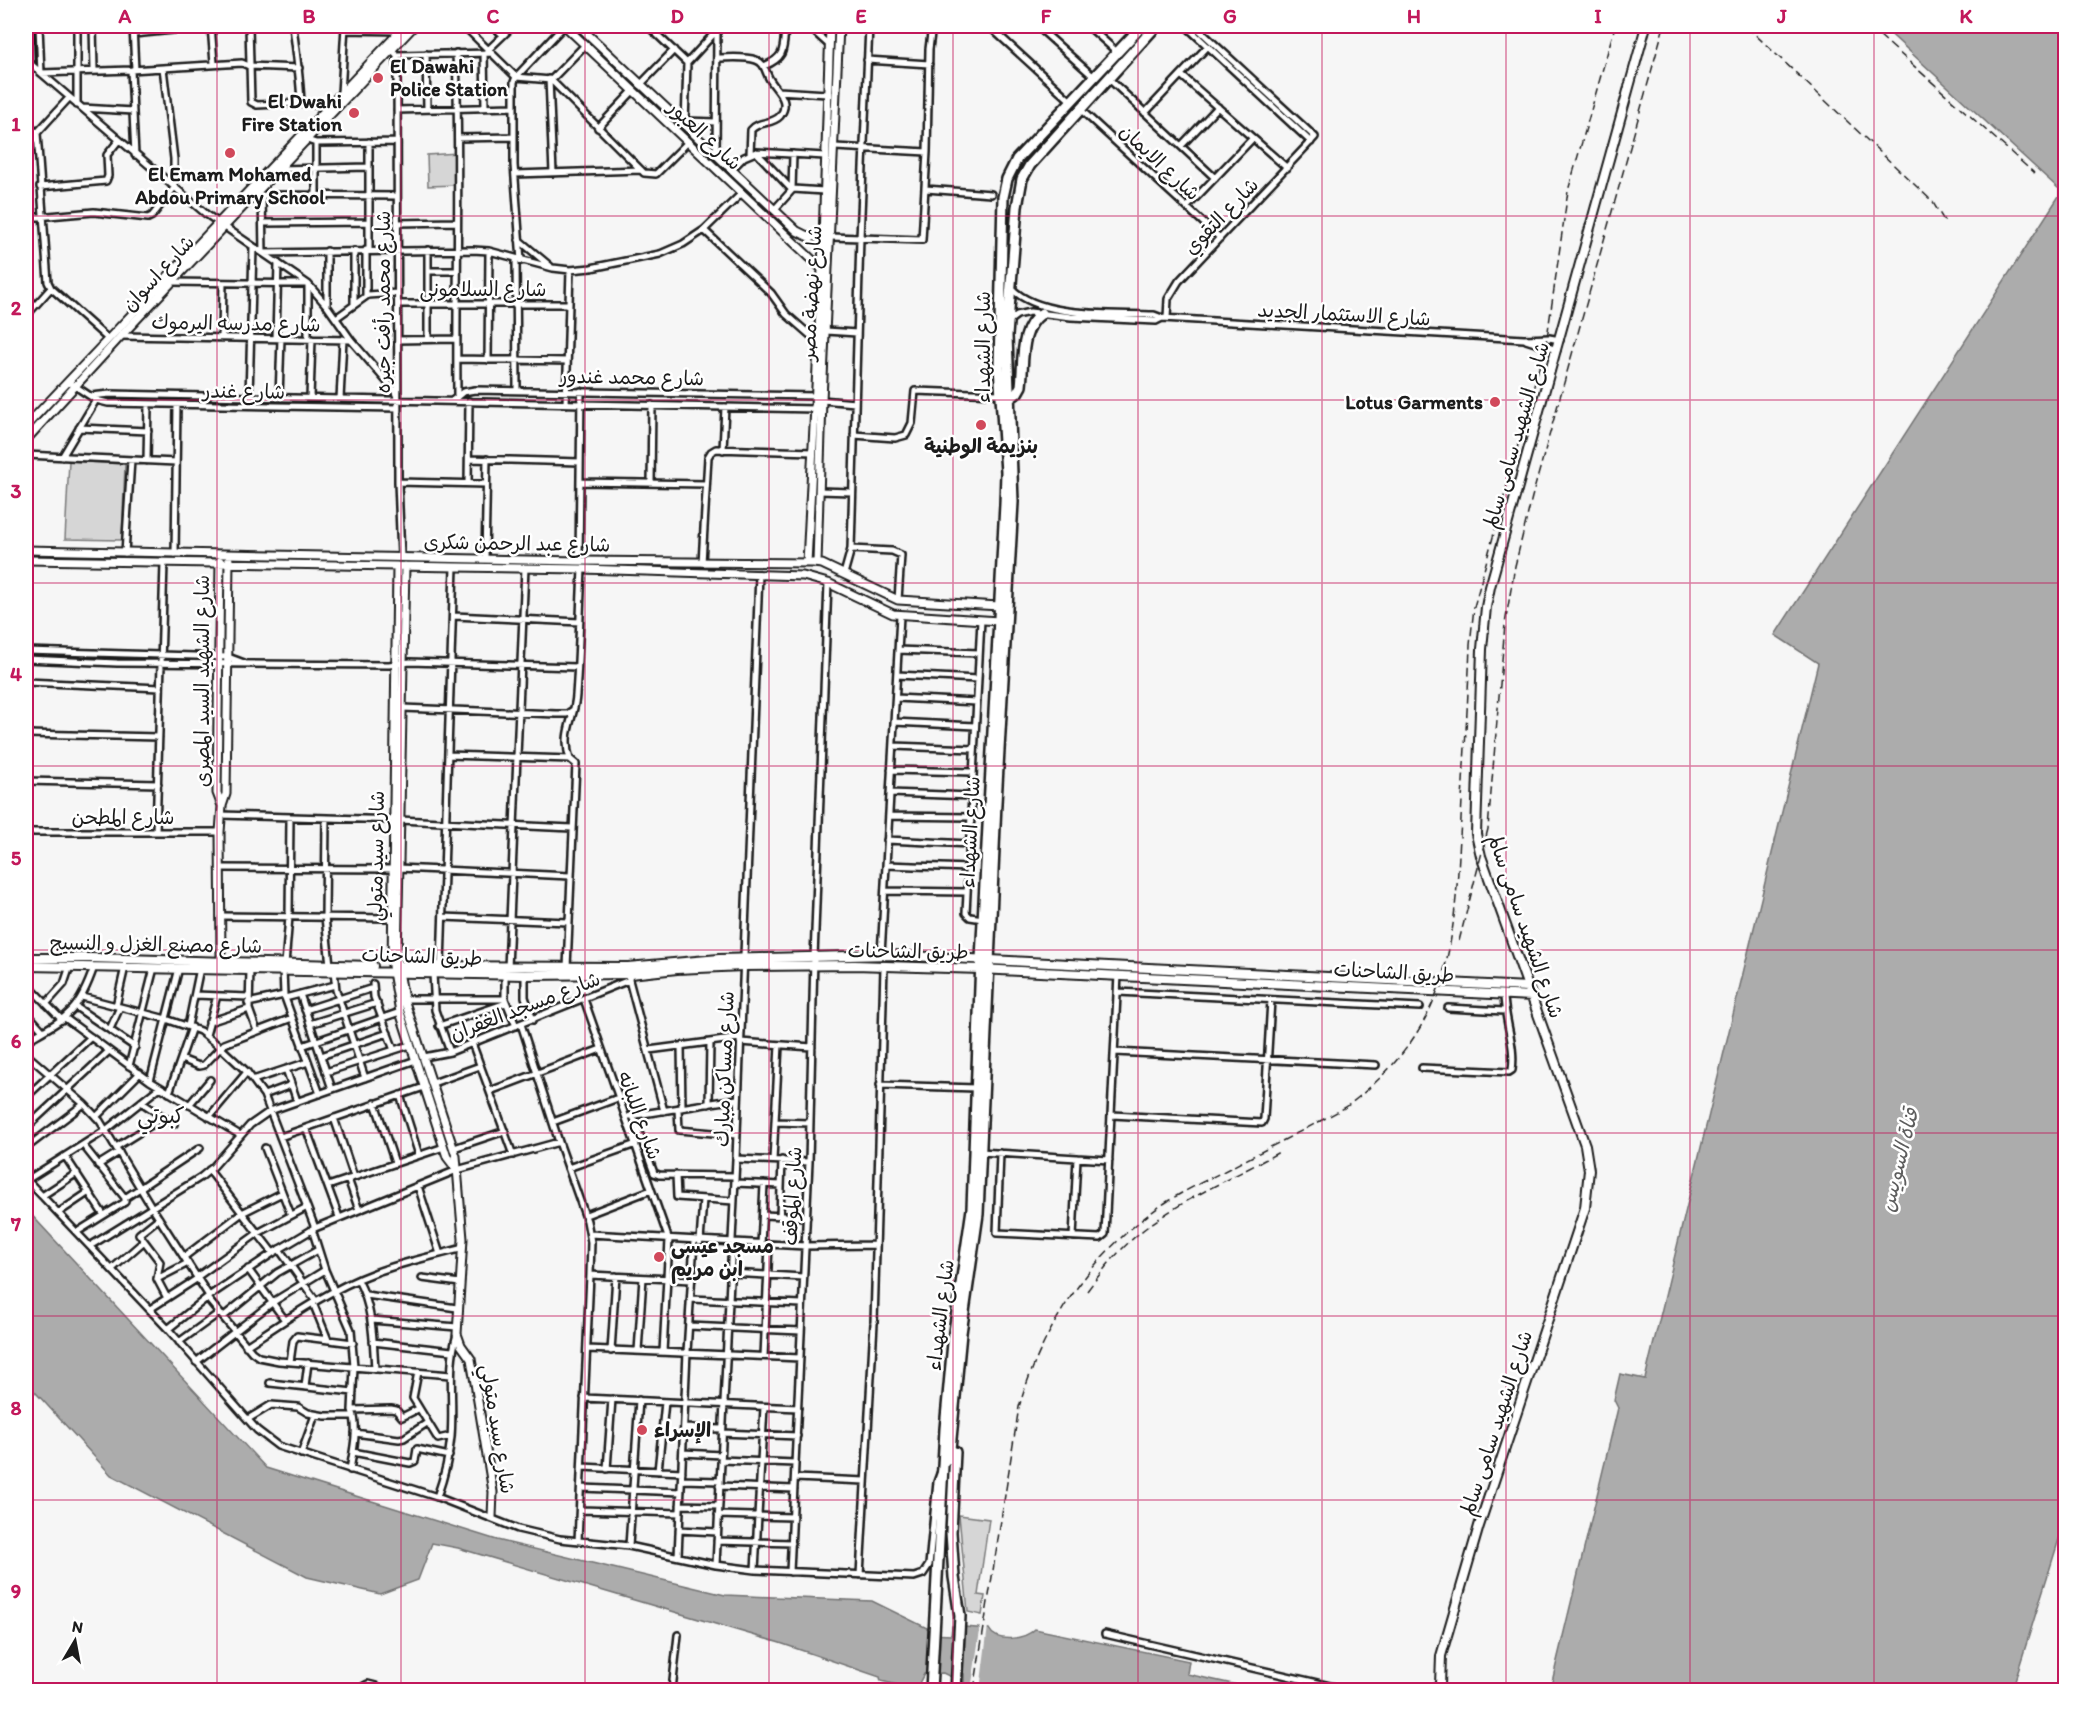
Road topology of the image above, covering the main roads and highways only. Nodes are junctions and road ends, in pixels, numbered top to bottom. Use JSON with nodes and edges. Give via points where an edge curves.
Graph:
{"nodes":[{"id":1,"x":1142,"y":26,"type":"edge"},
{"id":2,"x":1156,"y":26,"type":"edge"},
{"id":3,"x":1646,"y":26,"type":"edge"},
{"id":4,"x":1005,"y":186,"type":"junction"},
{"id":5,"x":1020,"y":187,"type":"junction"},
{"id":6,"x":1017,"y":207,"type":"junction"},
{"id":7,"x":1003,"y":209,"type":"junction"},
{"id":8,"x":1043,"y":309,"type":"road end"},
{"id":9,"x":1004,"y":397,"type":"junction"},
{"id":10,"x":992,"y":838,"type":"junction"},
{"id":11,"x":854,"y":956,"type":"junction"},
{"id":12,"x":871,"y":956,"type":"junction"},
{"id":13,"x":26,"y":958,"type":"edge"},
{"id":14,"x":743,"y":962,"type":"junction"},
{"id":15,"x":814,"y":962,"type":"junction"},
{"id":16,"x":985,"y":964,"type":"junction"},
{"id":17,"x":855,"y":965,"type":"junction"},
{"id":18,"x":26,"y":966,"type":"edge"},
{"id":19,"x":284,"y":966,"type":"junction"},
{"id":20,"x":871,"y":966,"type":"junction"},
{"id":21,"x":1140,"y":966,"type":"junction"},
{"id":22,"x":1167,"y":968,"type":"junction"},
{"id":23,"x":396,"y":969,"type":"junction"},
{"id":24,"x":506,"y":971,"type":"junction"},
{"id":25,"x":1140,"y":976,"type":"junction"},
{"id":26,"x":1167,"y":977,"type":"junction"},
{"id":27,"x":1293,"y":979,"type":"junction"},
{"id":28,"x":1528,"y":987,"type":"junction"},
{"id":29,"x":1532,"y":996,"type":"junction"},
{"id":30,"x":953,"y":1423,"type":"junction"},
{"id":31,"x":942,"y":1512,"type":"junction"},
{"id":32,"x":957,"y":1685,"type":"edge"},
{"id":33,"x":1441,"y":1689,"type":"edge"},
{"id":34,"x":931,"y":1690,"type":"edge"},
{"id":35,"x":937,"y":1690,"type":"edge"}],
"edges":[{"from":1,"to":4,"type":"highway","name":"شارع الشهداء","via":[[1017,159]]},
{"from":2,"to":5,"type":"highway","name":"شارع الشهداء","via":[[1030,165]]},
{"from":3,"to":28,"type":"main road","name":"شارع الشهيد سامى سالم","via":[[1486,607],[1476,834]]},
{"from":4,"to":5,"type":"highway","via":[[1014,190]]},
{"from":4,"to":7,"type":"highway","name":"شارع الشهداء"},
{"from":5,"to":6,"type":"highway","name":"شارع الشهداء"},
{"from":6,"to":7,"type":"highway","via":[[1011,204]]},
{"from":6,"to":9,"type":"highway","name":"شارع الشهداء"},
{"from":7,"to":9,"type":"highway","name":"شارع الشهداء","via":[[999,340]]},
{"from":8,"to":9,"type":"highway","via":[[1027,330],[1021,386],[1017,393]]},
{"from":9,"to":10,"type":"highway","name":"شارع الشهداء","via":[[1006,489]]},
{"from":9,"to":10,"type":"highway","name":"شارع الشهداء","via":[[1013,495]]},
{"from":10,"to":16,"type":"highway","name":"شارع الشهداء"},
{"from":10,"to":16,"type":"highway","name":"شارع الشهداء","via":[[983,919]]},
{"from":11,"to":12,"type":"main road","name":"طريق الشاحنات"},
{"from":11,"to":15,"type":"main road","name":"طريق الشاحنات"},
{"from":11,"to":17,"type":"main road"},
{"from":12,"to":16,"type":"main road","name":"طريق الشاحنات"},
{"from":12,"to":20,"type":"main road"},
{"from":13,"to":19,"type":"main road","name":"شارع مصنع الغزل و النسيج","via":[[222,961]]},
{"from":14,"to":15,"type":"main road","name":"طريق الشاحنات"},
{"from":14,"to":24,"type":"main road","name":"طريق الشاحنات","via":[[695,960],[628,967]]},
{"from":14,"to":24,"type":"main road","name":"طريق الشاحنات","via":[[629,977],[525,975]]},
{"from":15,"to":17,"type":"main road","name":"طريق الشاحنات"},
{"from":16,"to":20,"type":"main road","name":"طريق الشاحنات"},
{"from":16,"to":21,"type":"main road","name":"طريق الشاحنات"},
{"from":16,"to":25,"type":"main road","name":"طريق الشاحنات"},
{"from":16,"to":30,"type":"highway","name":"شارع الشهداء","via":[[977,1221]]},
{"from":16,"to":31,"type":"highway","name":"شارع الشهداء","via":[[972,1209],[954,1332]]},
{"from":17,"to":20,"type":"main road","name":"طريق الشاحنات"},
{"from":18,"to":19,"type":"main road","name":"شارع مصنع الغزل و النسيج"},
{"from":19,"to":23,"type":"main road","name":"طريق الشاحنات"},
{"from":21,"to":22,"type":"main road","name":"طريق الشاحنات"},
{"from":21,"to":25,"type":"main road"},
{"from":22,"to":26,"type":"main road"},
{"from":22,"to":27,"type":"main road","name":"طريق الشاحنات"},
{"from":23,"to":24,"type":"main road","name":"طريق الشاحنات","via":[[441,966]]},
{"from":23,"to":24,"type":"main road","name":"طريق الشاحنات","via":[[433,974]]},
{"from":25,"to":26,"type":"main road","name":"طريق الشاحنات"},
{"from":26,"to":27,"type":"main road","name":"طريق الشاحنات"},
{"from":27,"to":28,"type":"main road","name":"طريق الشاحنات"},
{"from":27,"to":29,"type":"main road","name":"طريق الشاحنات"},
{"from":28,"to":29,"type":"main road","name":"شارع الشهيد سامى سالم"},
{"from":29,"to":33,"type":"main road","name":"شارع الشهيد سامى سالم","via":[[1585,1145],[1589,1170],[1587,1196],[1479,1526],[1441,1656]]},
{"from":30,"to":31,"type":"highway","name":"شارع الشهداء"},
{"from":30,"to":32,"type":"highway","via":[[952,1555],[960,1616]]},
{"from":31,"to":34,"type":"highway","name":"شارع الشهداء"},
{"from":31,"to":35,"type":"highway","name":"شارع الشهداء"}]}
